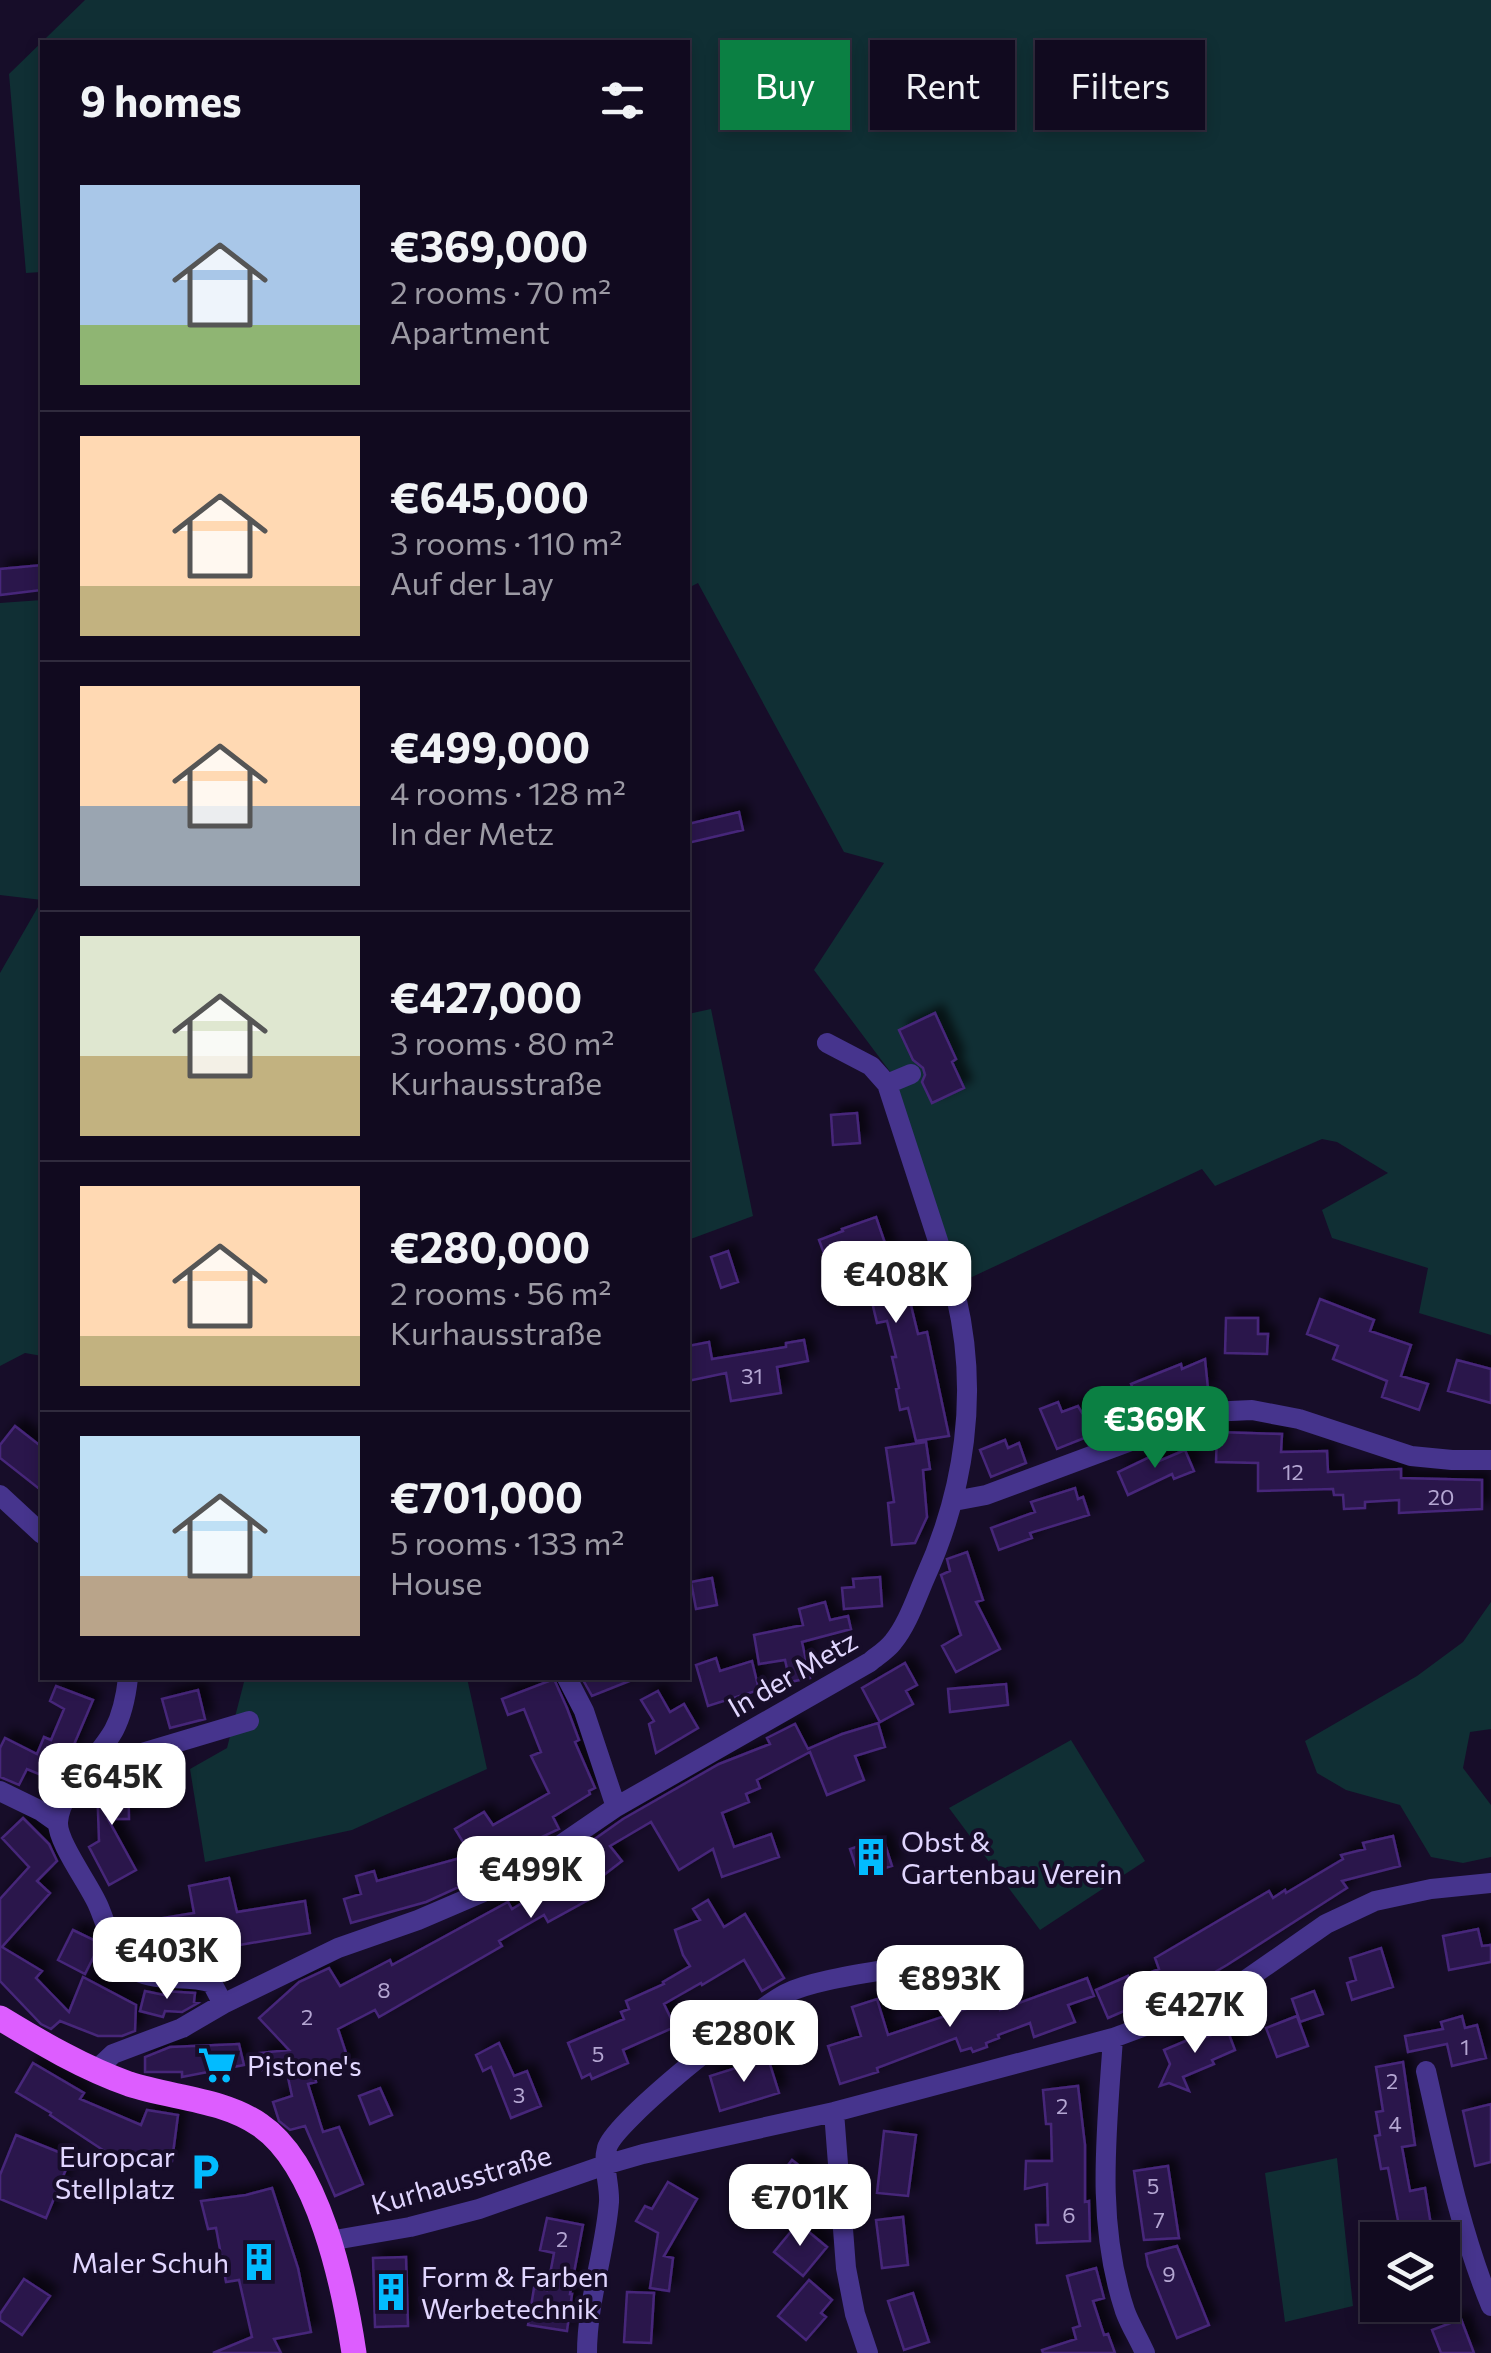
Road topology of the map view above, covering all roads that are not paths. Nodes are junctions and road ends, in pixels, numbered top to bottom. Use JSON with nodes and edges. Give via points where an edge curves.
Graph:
{"nodes":[{"id":1,"x":827,"y":1043,"type":"dead end"},
{"id":2,"x":911,"y":1074,"type":"dead end"},
{"id":3,"x":887,"y":1084,"type":"junction"},
{"id":4,"x":1491,"y":1460,"type":"edge"},
{"id":5,"x":0,"y":1495,"type":"edge"},
{"id":6,"x":954,"y":1501,"type":"junction"},
{"id":7,"x":40,"y":1532,"type":"edge"},
{"id":8,"x":128,"y":1680,"type":"edge"},
{"id":9,"x":569,"y":1680,"type":"edge"},
{"id":10,"x":249,"y":1721,"type":"dead end"},
{"id":11,"x":96,"y":1756,"type":"junction"},
{"id":12,"x":0,"y":1792,"type":"edge"},
{"id":13,"x":616,"y":1807,"type":"junction"},
{"id":14,"x":58,"y":1823,"type":"junction"},
{"id":15,"x":1491,"y":1883,"type":"edge"},
{"id":16,"x":912,"y":1965,"type":"dead end"},
{"id":17,"x":223,"y":2004,"type":"junction"},
{"id":18,"x":0,"y":2018,"type":"edge"},
{"id":19,"x":1114,"y":2038,"type":"junction"},
{"id":20,"x":96,"y":2070,"type":"junction"},
{"id":21,"x":1426,"y":2071,"type":"dead end"},
{"id":22,"x":834,"y":2112,"type":"junction"},
{"id":23,"x":605,"y":2165,"type":"junction"},
{"id":24,"x":329,"y":2241,"type":"junction"},
{"id":25,"x":1486,"y":2280,"type":"edge"},
{"id":26,"x":1491,"y":2306,"type":"edge"},
{"id":27,"x":354,"y":2353,"type":"edge"},
{"id":28,"x":587,"y":2353,"type":"edge"},
{"id":29,"x":868,"y":2353,"type":"edge"},
{"id":30,"x":1145,"y":2353,"type":"edge"}],
"edges":[{"from":1,"to":3,"type":"street","via":[[871,1066]]},
{"from":2,"to":3,"type":"street"},
{"from":3,"to":6,"type":"street","name":"In der Metz","via":[[962,1324],[968,1402]]},
{"from":4,"to":6,"type":"street","via":[[1411,1456],[1299,1418],[1209,1412],[986,1496]]},
{"from":5,"to":7,"type":"street"},
{"from":6,"to":13,"type":"street","name":"In der Metz","via":[[892,1643],[870,1662]]},
{"from":8,"to":11,"type":"street","via":[[114,1730]]},
{"from":9,"to":13,"type":"street"},
{"from":10,"to":11,"type":"street","via":[[125,1758]]},
{"from":11,"to":14,"type":"street"},
{"from":12,"to":14,"type":"street"},
{"from":13,"to":17,"type":"street","name":"In der Metz","via":[[481,1893],[338,1948]]},
{"from":14,"to":17,"type":"street","via":[[122,1960],[138,1972],[212,1983]]},
{"from":15,"to":19,"type":"street","name":"Kurhausstraße","via":[[1375,1901],[1326,1924],[1240,1984]]},
{"from":16,"to":23,"type":"street","via":[[785,1994],[619,2128]]},
{"from":17,"to":20,"type":"street","name":"In der Metz","via":[[113,2054]]},
{"from":18,"to":20,"type":"main road"},
{"from":19,"to":22,"type":"street","name":"Kurhausstraße"},
{"from":19,"to":30,"type":"street","via":[[1104,2181],[1110,2247],[1125,2312]]},
{"from":20,"to":24,"type":"main road","via":[[261,2125],[297,2166]]},
{"from":21,"to":25,"type":"street","via":[[1451,2183]]},
{"from":22,"to":23,"type":"street","name":"Kurhausstraße"},
{"from":22,"to":29,"type":"street","via":[[846,2268]]},
{"from":23,"to":24,"type":"street","name":"Kurhausstraße","via":[[479,2209]]},
{"from":23,"to":28,"type":"street","via":[[609,2199]]},
{"from":24,"to":27,"type":"main road"},
{"from":25,"to":26,"type":"street"}]}
